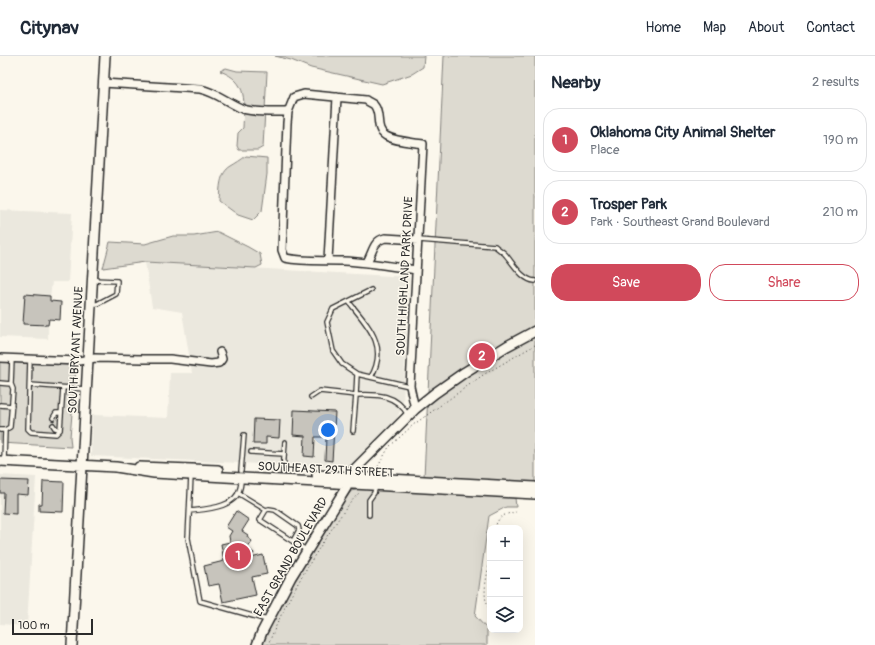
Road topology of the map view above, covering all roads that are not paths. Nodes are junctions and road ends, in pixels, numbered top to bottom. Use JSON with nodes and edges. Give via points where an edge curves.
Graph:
{"nodes":[{"id":1,"x":105,"y":56,"type":"edge"},
{"id":2,"x":103,"y":82,"type":"junction"},
{"id":3,"x":337,"y":97,"type":"junction"},
{"id":4,"x":288,"y":112,"type":"junction"},
{"id":5,"x":418,"y":240,"type":"junction"},
{"id":6,"x":328,"y":260,"type":"junction"},
{"id":7,"x":367,"y":262,"type":"junction"},
{"id":8,"x":416,"y":270,"type":"junction"},
{"id":9,"x":92,"y":280,"type":"junction"},
{"id":10,"x":535,"y":281,"type":"edge"},
{"id":11,"x":371,"y":290,"type":"dead end"},
{"id":12,"x":349,"y":302,"type":"junction"},
{"id":13,"x":90,"y":304,"type":"junction"},
{"id":14,"x":535,"y":331,"type":"edge"},
{"id":15,"x":220,"y":352,"type":"dead end"},
{"id":16,"x":0,"y":358,"type":"edge"},
{"id":17,"x":12,"y":358,"type":"junction"},
{"id":18,"x":30,"y":359,"type":"junction"},
{"id":19,"x":87,"y":360,"type":"junction"},
{"id":20,"x":357,"y":374,"type":"junction"},
{"id":21,"x":371,"y":378,"type":"junction"},
{"id":22,"x":0,"y":383,"type":"edge"},
{"id":23,"x":11,"y":384,"type":"junction"},
{"id":24,"x":30,"y":385,"type":"junction"},
{"id":25,"x":410,"y":386,"type":"junction"},
{"id":26,"x":63,"y":388,"type":"junction"},
{"id":27,"x":86,"y":389,"type":"junction"},
{"id":28,"x":356,"y":395,"type":"junction"},
{"id":29,"x":311,"y":397,"type":"dead end"},
{"id":30,"x":0,"y":405,"type":"edge"},
{"id":31,"x":12,"y":406,"type":"junction"},
{"id":32,"x":61,"y":413,"type":"junction"},
{"id":33,"x":412,"y":413,"type":"junction"},
{"id":34,"x":53,"y":418,"type":"dead end"},
{"id":35,"x":53,"y":425,"type":"dead end"},
{"id":36,"x":0,"y":430,"type":"edge"},
{"id":37,"x":5,"y":430,"type":"junction"},
{"id":38,"x":60,"y":430,"type":"junction"},
{"id":39,"x":352,"y":431,"type":"dead end"},
{"id":40,"x":244,"y":435,"type":"dead end"},
{"id":41,"x":285,"y":442,"type":"dead end"},
{"id":42,"x":251,"y":452,"type":"dead end"},
{"id":43,"x":284,"y":454,"type":"junction"},
{"id":44,"x":2,"y":461,"type":"edge"},
{"id":45,"x":82,"y":465,"type":"junction"},
{"id":46,"x":116,"y":467,"type":"junction"},
{"id":47,"x":283,"y":473,"type":"junction"},
{"id":48,"x":241,"y":474,"type":"junction"},
{"id":49,"x":191,"y":475,"type":"junction"},
{"id":50,"x":349,"y":480,"type":"junction"},
{"id":51,"x":376,"y":485,"type":"junction"},
{"id":52,"x":535,"y":487,"type":"edge"},
{"id":53,"x":238,"y":493,"type":"junction"},
{"id":54,"x":535,"y":494,"type":"edge"},
{"id":55,"x":266,"y":510,"type":"junction"},
{"id":56,"x":190,"y":512,"type":"junction"},
{"id":57,"x":369,"y":515,"type":"dead end"},
{"id":58,"x":293,"y":541,"type":"junction"},
{"id":59,"x":307,"y":551,"type":"junction"},
{"id":60,"x":268,"y":621,"type":"junction"},
{"id":61,"x":72,"y":645,"type":"edge"},
{"id":62,"x":257,"y":645,"type":"edge"}],
"edges":[{"from":1,"to":2,"type":"street","name":"SOUTH BRYANT AVENUE"},
{"from":2,"to":4,"type":"street","via":[[200,89],[243,109]]},
{"from":2,"to":9,"type":"street","name":"SOUTH BRYANT AVENUE"},
{"from":3,"to":4,"type":"street","via":[[304,94],[294,97]]},
{"from":3,"to":5,"type":"street","name":"SOUTH HIGHLAND PARK DRIVE","via":[[366,100],[377,110],[380,130],[385,135],[423,144]]},
{"from":3,"to":6,"type":"street"},
{"from":4,"to":6,"type":"street","via":[[282,250],[285,258]]},
{"from":5,"to":7,"type":"street","via":[[380,239],[374,245]]},
{"from":5,"to":8,"type":"street","name":"SOUTH HIGHLAND PARK DRIVE"},
{"from":5,"to":10,"type":"lane","via":[[495,246],[527,278]]},
{"from":6,"to":7,"type":"street"},
{"from":7,"to":8,"type":"street"},
{"from":8,"to":25,"type":"street","name":"SOUTH HIGHLAND PARK DRIVE"},
{"from":9,"to":13,"type":"street","name":"SOUTH BRYANT AVENUE"},
{"from":9,"to":13,"type":"lane","via":[[117,281],[116,294],[97,304]]},
{"from":11,"to":12,"type":"lane"},
{"from":12,"to":20,"type":"lane","via":[[333,309],[327,322],[333,351],[342,364]]},
{"from":12,"to":21,"type":"lane","via":[[377,342],[376,368]]},
{"from":13,"to":19,"type":"street","name":"SOUTH BRYANT AVENUE"},
{"from":14,"to":33,"type":"street","name":"EAST GRAND BOULEVARD","via":[[478,363]]},
{"from":15,"to":19,"type":"street","via":[[220,363],[211,364],[170,359]]},
{"from":16,"to":17,"type":"street"},
{"from":17,"to":18,"type":"street"},
{"from":17,"to":23,"type":"lane"},
{"from":18,"to":19,"type":"street"},
{"from":18,"to":24,"type":"lane"},
{"from":19,"to":27,"type":"street","name":"SOUTH BRYANT AVENUE"},
{"from":20,"to":21,"type":"lane"},
{"from":20,"to":28,"type":"lane"},
{"from":21,"to":25,"type":"lane"},
{"from":22,"to":23,"type":"lane"},
{"from":23,"to":31,"type":"lane"},
{"from":24,"to":26,"type":"lane"},
{"from":24,"to":38,"type":"lane","via":[[28,429],[31,432],[56,434]]},
{"from":25,"to":33,"type":"street","name":"SOUTH HIGHLAND PARK DRIVE"},
{"from":26,"to":27,"type":"lane"},
{"from":26,"to":32,"type":"lane"},
{"from":27,"to":45,"type":"street","name":"SOUTH BRYANT AVENUE"},
{"from":28,"to":29,"type":"lane","via":[[320,391]]},
{"from":28,"to":33,"type":"lane","via":[[384,396]]},
{"from":28,"to":39,"type":"lane"},
{"from":30,"to":31,"type":"lane"},
{"from":31,"to":37,"type":"lane","via":[[10,428]]},
{"from":32,"to":34,"type":"lane","via":[[56,413]]},
{"from":32,"to":38,"type":"lane"},
{"from":33,"to":50,"type":"street","name":"EAST GRAND BOULEVARD","via":[[352,472]]},
{"from":35,"to":38,"type":"lane"},
{"from":36,"to":37,"type":"lane"},
{"from":37,"to":44,"type":"lane"},
{"from":40,"to":48,"type":"lane"},
{"from":41,"to":43,"type":"lane"},
{"from":42,"to":43,"type":"lane"},
{"from":43,"to":47,"type":"lane"},
{"from":44,"to":45,"type":"street","name":"SOUTHEAST 29TH STREET"},
{"from":45,"to":46,"type":"street","name":"SOUTHEAST 29TH STREET"},
{"from":45,"to":61,"type":"street","name":"SOUTH BRYANT AVENUE"},
{"from":46,"to":48,"type":"street","name":"SOUTHEAST 29TH STREET","via":[[154,466]]},
{"from":46,"to":49,"type":"street","name":"SOUTHEAST 29TH STREET"},
{"from":47,"to":48,"type":"street","name":"SOUTHEAST 29TH STREET"},
{"from":47,"to":50,"type":"street","name":"SOUTHEAST 29TH STREET"},
{"from":48,"to":49,"type":"street","name":"SOUTHEAST 29TH STREET"},
{"from":48,"to":50,"type":"street","name":"SOUTHEAST 29TH STREET"},
{"from":48,"to":53,"type":"lane"},
{"from":49,"to":56,"type":"lane"},
{"from":50,"to":51,"type":"street","name":"SOUTHEAST 29TH STREET"},
{"from":50,"to":52,"type":"street","name":"SOUTHEAST 29TH STREET"},
{"from":50,"to":59,"type":"street","name":"EAST GRAND BOULEVARD"},
{"from":51,"to":54,"type":"street","name":"SOUTHEAST 29TH STREET"},
{"from":51,"to":57,"type":"lane","via":[[370,500]]},
{"from":53,"to":55,"type":"lane"},
{"from":53,"to":56,"type":"lane","via":[[227,504]]},
{"from":55,"to":58,"type":"lane","via":[[260,520]]},
{"from":55,"to":58,"type":"lane","via":[[275,510],[298,526],[299,530]]},
{"from":56,"to":60,"type":"lane","via":[[188,538],[200,601]]},
{"from":58,"to":59,"type":"lane"},
{"from":59,"to":60,"type":"street","name":"EAST GRAND BOULEVARD"},
{"from":60,"to":62,"type":"street","name":"EAST GRAND BOULEVARD"}]}
